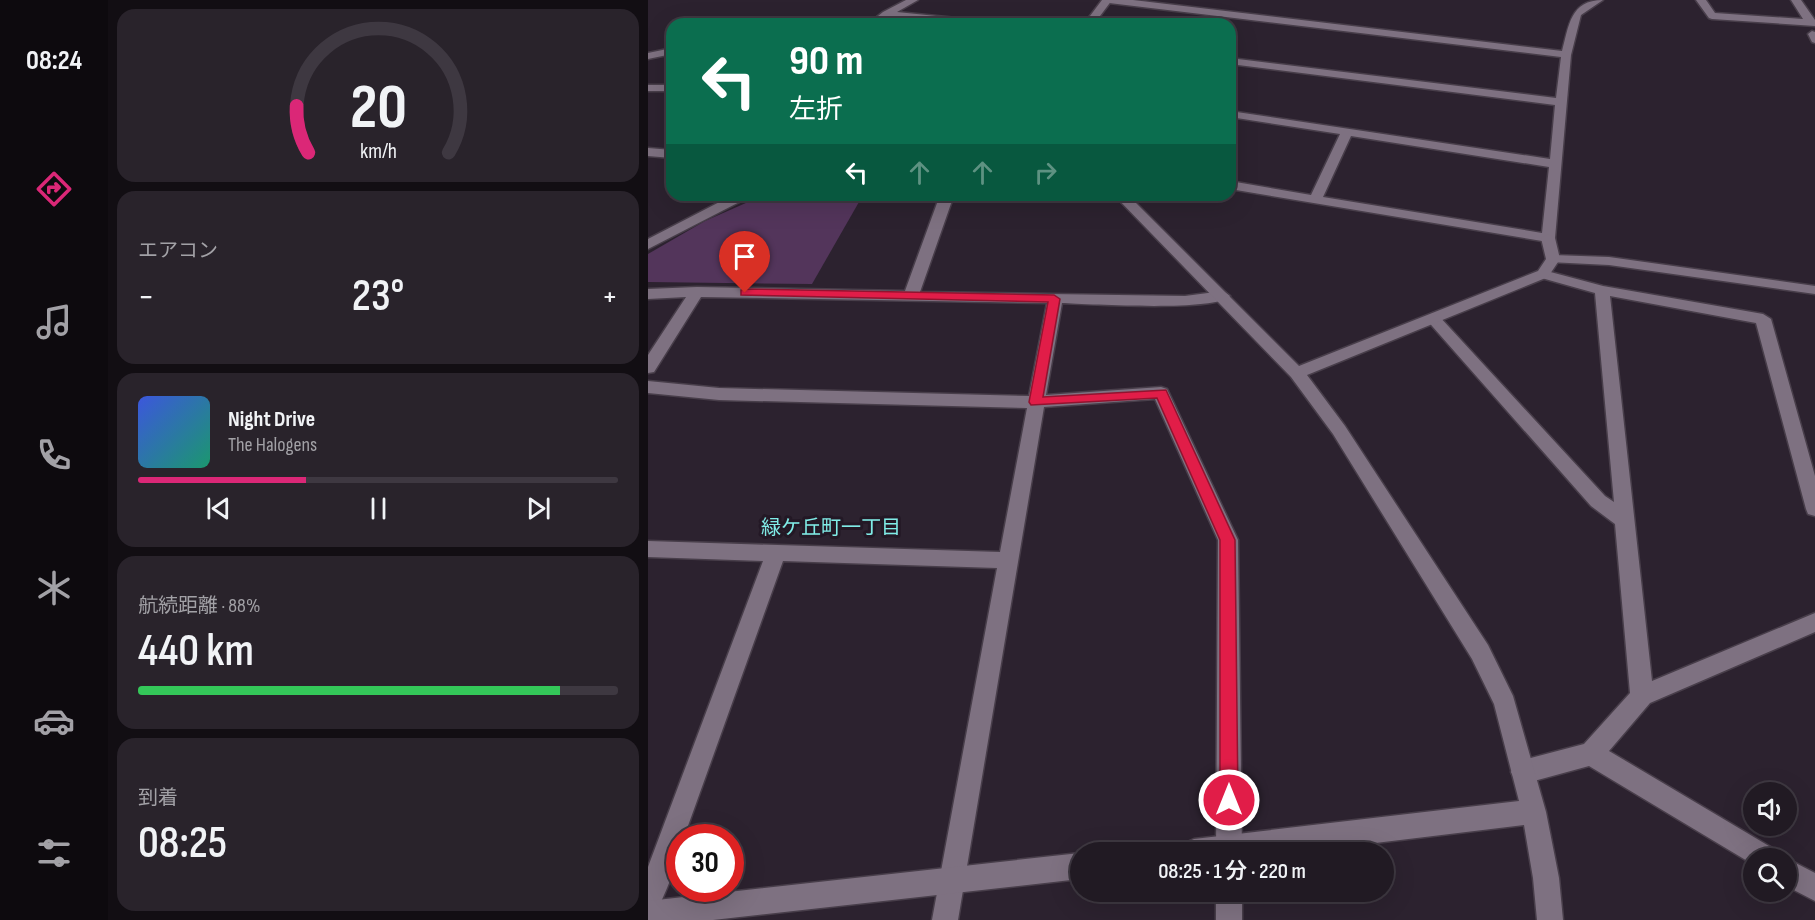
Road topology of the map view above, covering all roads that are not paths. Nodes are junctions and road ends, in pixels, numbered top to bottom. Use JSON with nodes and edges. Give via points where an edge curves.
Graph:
{"nodes":[{"id":1,"x":913,"y":0,"type":"edge"},
{"id":2,"x":1108,"y":0,"type":"edge"},
{"id":3,"x":1598,"y":0,"type":"edge"},
{"id":4,"x":1701,"y":0,"type":"edge"},
{"id":5,"x":1796,"y":0,"type":"edge"},
{"id":6,"x":886,"y":14,"type":"junction"},
{"id":7,"x":881,"y":18,"type":"edge"},
{"id":8,"x":926,"y":18,"type":"edge"},
{"id":9,"x":1094,"y":18,"type":"edge"},
{"id":10,"x":1812,"y":22,"type":"edge"},
{"id":11,"x":666,"y":52,"type":"edge"},
{"id":12,"x":1566,"y":55,"type":"junction"},
{"id":13,"x":648,"y":56,"type":"edge"},
{"id":14,"x":1236,"y":62,"type":"edge"},
{"id":15,"x":648,"y":88,"type":"edge"},
{"id":16,"x":666,"y":88,"type":"edge"},
{"id":17,"x":1562,"y":102,"type":"junction"},
{"id":18,"x":1236,"y":115,"type":"edge"},
{"id":19,"x":1348,"y":131,"type":"junction"},
{"id":20,"x":648,"y":152,"type":"edge"},
{"id":21,"x":666,"y":154,"type":"edge"},
{"id":22,"x":1556,"y":164,"type":"junction"},
{"id":23,"x":1236,"y":186,"type":"edge"},
{"id":24,"x":1315,"y":199,"type":"junction"},
{"id":25,"x":728,"y":201,"type":"edge"},
{"id":26,"x":945,"y":201,"type":"edge"},
{"id":27,"x":1127,"y":201,"type":"edge"},
{"id":28,"x":1548,"y":238,"type":"junction"},
{"id":29,"x":648,"y":246,"type":"edge"},
{"id":30,"x":1552,"y":259,"type":"junction"},
{"id":31,"x":1543,"y":274,"type":"junction"},
{"id":32,"x":1602,"y":290,"type":"junction"},
{"id":33,"x":1815,"y":290,"type":"edge"},
{"id":34,"x":697,"y":292,"type":"junction"},
{"id":35,"x":648,"y":294,"type":"edge"},
{"id":36,"x":911,"y":295,"type":"junction"},
{"id":37,"x":1223,"y":296,"type":"junction"},
{"id":38,"x":1054,"y":299,"type":"junction"},
{"id":39,"x":1433,"y":318,"type":"junction"},
{"id":40,"x":648,"y":368,"type":"edge"},
{"id":41,"x":1297,"y":373,"type":"junction"},
{"id":42,"x":648,"y":387,"type":"edge"},
{"id":43,"x":1035,"y":402,"type":"junction"},
{"id":44,"x":1815,"y":509,"type":"edge"},
{"id":45,"x":1625,"y":521,"type":"junction"},
{"id":46,"x":648,"y":549,"type":"edge"},
{"id":47,"x":777,"y":553,"type":"junction"},
{"id":48,"x":1007,"y":560,"type":"junction"},
{"id":49,"x":1815,"y":622,"type":"edge"},
{"id":50,"x":1642,"y":696,"type":"junction"},
{"id":51,"x":1591,"y":754,"type":"junction"},
{"id":52,"x":1523,"y":772,"type":"junction"},
{"id":53,"x":1534,"y":812,"type":"junction"},
{"id":54,"x":1229,"y":842,"type":"edge"},
{"id":55,"x":1293,"y":842,"type":"edge"},
{"id":56,"x":1748,"y":848,"type":"edge"},
{"id":57,"x":1070,"y":867,"type":"edge"},
{"id":58,"x":1797,"y":877,"type":"edge"},
{"id":59,"x":952,"y":882,"type":"junction"},
{"id":60,"x":1815,"y":888,"type":"edge"},
{"id":61,"x":648,"y":902,"type":"edge"},
{"id":62,"x":1229,"y":902,"type":"edge"},
{"id":63,"x":648,"y":914,"type":"edge"},
{"id":64,"x":945,"y":920,"type":"edge"},
{"id":65,"x":1229,"y":920,"type":"edge"},
{"id":66,"x":1550,"y":920,"type":"edge"}],
"edges":[{"from":1,"to":6,"type":"street"},
{"from":2,"to":9,"type":"street"},
{"from":2,"to":12,"type":"street"},
{"from":3,"to":12,"type":"street","via":[[1577,14]]},
{"from":4,"to":10,"type":"street","via":[[1712,16]]},
{"from":5,"to":10,"type":"street"},
{"from":6,"to":7,"type":"street"},
{"from":6,"to":8,"type":"street"},
{"from":11,"to":13,"type":"street"},
{"from":12,"to":17,"type":"street"},
{"from":14,"to":17,"type":"street"},
{"from":15,"to":16,"type":"street"},
{"from":17,"to":22,"type":"street"},
{"from":18,"to":19,"type":"street"},
{"from":19,"to":22,"type":"street"},
{"from":19,"to":24,"type":"street"},
{"from":20,"to":21,"type":"street"},
{"from":22,"to":28,"type":"street"},
{"from":23,"to":24,"type":"street"},
{"from":24,"to":28,"type":"street"},
{"from":25,"to":29,"type":"street"},
{"from":26,"to":36,"type":"street"},
{"from":27,"to":37,"type":"street"},
{"from":28,"to":30,"type":"street"},
{"from":30,"to":31,"type":"street"},
{"from":30,"to":33,"type":"lane","via":[[1609,261]]},
{"from":31,"to":32,"type":"street"},
{"from":31,"to":39,"type":"street"},
{"from":32,"to":44,"type":"street","via":[[1763,319]]},
{"from":32,"to":45,"type":"street"},
{"from":34,"to":35,"type":"street"},
{"from":34,"to":36,"type":"street"},
{"from":34,"to":40,"type":"street"},
{"from":36,"to":38,"type":"street"},
{"from":37,"to":38,"type":"street","via":[[1185,301]]},
{"from":37,"to":41,"type":"street"},
{"from":38,"to":43,"type":"street"},
{"from":39,"to":41,"type":"street"},
{"from":39,"to":45,"type":"street","via":[[1598,501]]},
{"from":41,"to":52,"type":"street","via":[[1339,430],[1480,651],[1505,703]]},
{"from":42,"to":43,"type":"street","via":[[719,394]]},
{"from":43,"to":48,"type":"street"},
{"from":43,"to":54,"type":"street","via":[[1161,393],[1228,540]]},
{"from":45,"to":50,"type":"street"},
{"from":46,"to":47,"type":"street"},
{"from":47,"to":48,"type":"street"},
{"from":47,"to":61,"type":"street"},
{"from":48,"to":59,"type":"street"},
{"from":49,"to":50,"type":"street"},
{"from":50,"to":51,"type":"street"},
{"from":51,"to":52,"type":"street"},
{"from":51,"to":56,"type":"street"},
{"from":52,"to":53,"type":"street"},
{"from":53,"to":55,"type":"street"},
{"from":53,"to":66,"type":"street"},
{"from":57,"to":59,"type":"street"},
{"from":58,"to":60,"type":"street"},
{"from":59,"to":63,"type":"street"},
{"from":59,"to":64,"type":"street"},
{"from":62,"to":65,"type":"street"}]}
